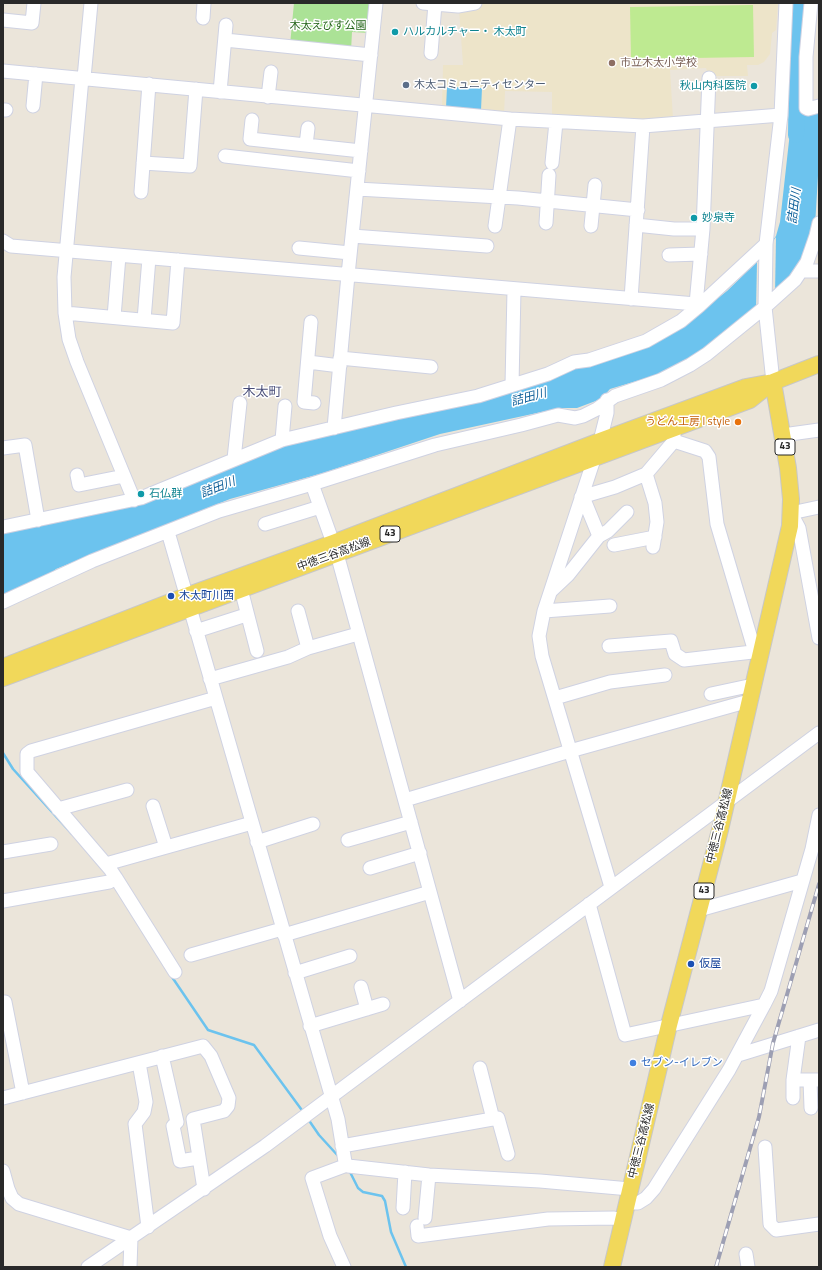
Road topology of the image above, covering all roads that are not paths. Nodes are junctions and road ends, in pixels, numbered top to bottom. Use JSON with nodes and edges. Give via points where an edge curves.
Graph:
{"nodes":[{"id":1,"x":34,"y":3,"type":"edge"},
{"id":2,"x":91,"y":3,"type":"edge"},
{"id":3,"x":204,"y":3,"type":"edge"},
{"id":4,"x":376,"y":3,"type":"edge"},
{"id":5,"x":475,"y":3,"type":"edge"},
{"id":6,"x":786,"y":3,"type":"edge"},
{"id":7,"x":811,"y":3,"type":"edge"},
{"id":8,"x":429,"y":4,"type":"edge"},
{"id":9,"x":203,"y":18,"type":"dead end"},
{"id":10,"x":3,"y":20,"type":"edge"},
{"id":11,"x":226,"y":25,"type":"dead end"},
{"id":12,"x":225,"y":40,"type":"junction"},
{"id":13,"x":431,"y":53,"type":"dead end"},
{"id":14,"x":371,"y":55,"type":"junction"},
{"id":15,"x":3,"y":71,"type":"edge"},
{"id":16,"x":271,"y":72,"type":"dead end"},
{"id":17,"x":36,"y":74,"type":"junction"},
{"id":18,"x":83,"y":78,"type":"junction"},
{"id":19,"x":709,"y":78,"type":"dead end"},
{"id":20,"x":148,"y":84,"type":"junction"},
{"id":21,"x":196,"y":89,"type":"junction"},
{"id":22,"x":220,"y":92,"type":"junction"},
{"id":23,"x":268,"y":97,"type":"junction"},
{"id":24,"x":34,"y":106,"type":"dead end"},
{"id":25,"x":366,"y":106,"type":"junction"},
{"id":26,"x":819,"y":106,"type":"edge"},
{"id":27,"x":780,"y":115,"type":"junction"},
{"id":28,"x":510,"y":119,"type":"junction"},
{"id":29,"x":252,"y":120,"type":"dead end"},
{"id":30,"x":707,"y":121,"type":"junction"},
{"id":31,"x":556,"y":122,"type":"junction"},
{"id":32,"x":643,"y":126,"type":"junction"},
{"id":33,"x":308,"y":128,"type":"dead end"},
{"id":34,"x":306,"y":145,"type":"junction"},
{"id":35,"x":361,"y":151,"type":"junction"},
{"id":36,"x":225,"y":156,"type":"dead end"},
{"id":37,"x":143,"y":162,"type":"junction"},
{"id":38,"x":359,"y":171,"type":"junction"},
{"id":39,"x":594,"y":185,"type":"dead end"},
{"id":40,"x":357,"y":189,"type":"junction"},
{"id":41,"x":141,"y":192,"type":"dead end"},
{"id":42,"x":500,"y":198,"type":"junction"},
{"id":43,"x":547,"y":201,"type":"junction"},
{"id":44,"x":593,"y":205,"type":"junction"},
{"id":45,"x":638,"y":210,"type":"junction"},
{"id":46,"x":546,"y":223,"type":"dead end"},
{"id":47,"x":819,"y":223,"type":"edge"},
{"id":48,"x":636,"y":225,"type":"junction"},
{"id":49,"x":495,"y":226,"type":"dead end"},
{"id":50,"x":591,"y":226,"type":"dead end"},
{"id":51,"x":703,"y":229,"type":"junction"},
{"id":52,"x":352,"y":236,"type":"junction"},
{"id":53,"x":3,"y":241,"type":"edge"},
{"id":54,"x":764,"y":245,"type":"junction"},
{"id":55,"x":488,"y":246,"type":"dead end"},
{"id":56,"x":299,"y":248,"type":"dead end"},
{"id":57,"x":66,"y":251,"type":"junction"},
{"id":58,"x":350,"y":253,"type":"junction"},
{"id":59,"x":701,"y":254,"type":"junction"},
{"id":60,"x":670,"y":255,"type":"dead end"},
{"id":61,"x":120,"y":256,"type":"junction"},
{"id":62,"x":149,"y":258,"type":"junction"},
{"id":63,"x":178,"y":260,"type":"junction"},
{"id":64,"x":801,"y":271,"type":"junction"},
{"id":65,"x":819,"y":271,"type":"edge"},
{"id":66,"x":348,"y":275,"type":"junction"},
{"id":67,"x":514,"y":290,"type":"junction"},
{"id":68,"x":631,"y":299,"type":"junction"},
{"id":69,"x":698,"y":305,"type":"junction"},
{"id":70,"x":765,"y":305,"type":"junction"},
{"id":71,"x":65,"y":313,"type":"junction"},
{"id":72,"x":114,"y":317,"type":"junction"},
{"id":73,"x":144,"y":320,"type":"junction"},
{"id":74,"x":311,"y":322,"type":"dead end"},
{"id":75,"x":308,"y":362,"type":"junction"},
{"id":76,"x":340,"y":362,"type":"junction"},
{"id":77,"x":819,"y":364,"type":"edge"},
{"id":78,"x":432,"y":368,"type":"dead end"},
{"id":79,"x":773,"y":382,"type":"junction"},
{"id":80,"x":512,"y":385,"type":"junction"},
{"id":81,"x":607,"y":400,"type":"junction"},
{"id":82,"x":240,"y":403,"type":"dead end"},
{"id":83,"x":314,"y":403,"type":"dead end"},
{"id":84,"x":285,"y":406,"type":"dead end"},
{"id":85,"x":334,"y":428,"type":"junction"},
{"id":86,"x":819,"y":430,"type":"edge"},
{"id":87,"x":674,"y":434,"type":"junction"},
{"id":88,"x":783,"y":435,"type":"junction"},
{"id":89,"x":282,"y":440,"type":"junction"},
{"id":90,"x":600,"y":441,"type":"junction"},
{"id":91,"x":3,"y":448,"type":"edge"},
{"id":92,"x":595,"y":456,"type":"junction"},
{"id":93,"x":234,"y":459,"type":"junction"},
{"id":94,"x":646,"y":474,"type":"junction"},
{"id":95,"x":124,"y":476,"type":"junction"},
{"id":96,"x":79,"y":483,"type":"dead end"},
{"id":97,"x":312,"y":484,"type":"junction"},
{"id":98,"x":582,"y":497,"type":"junction"},
{"id":99,"x":134,"y":500,"type":"junction"},
{"id":100,"x":320,"y":507,"type":"junction"},
{"id":101,"x":819,"y":507,"type":"edge"},
{"id":102,"x":627,"y":512,"type":"dead end"},
{"id":103,"x":791,"y":513,"type":"junction"},
{"id":104,"x":38,"y":520,"type":"junction"},
{"id":105,"x":265,"y":524,"type":"dead end"},
{"id":106,"x":3,"y":527,"type":"edge"},
{"id":107,"x":168,"y":532,"type":"junction"},
{"id":108,"x":599,"y":536,"type":"junction"},
{"id":109,"x":614,"y":545,"type":"dead end"},
{"id":110,"x":335,"y":548,"type":"junction"},
{"id":111,"x":241,"y":589,"type":"junction"},
{"id":112,"x":551,"y":591,"type":"junction"},
{"id":113,"x":3,"y":602,"type":"edge"},
{"id":114,"x":188,"y":602,"type":"junction"},
{"id":115,"x":610,"y":606,"type":"dead end"},
{"id":116,"x":298,"y":611,"type":"dead end"},
{"id":117,"x":544,"y":611,"type":"junction"},
{"id":118,"x":246,"y":615,"type":"junction"},
{"id":119,"x":117,"y":630,"type":"junction"},
{"id":120,"x":196,"y":630,"type":"junction"},
{"id":121,"x":358,"y":634,"type":"junction"},
{"id":122,"x":819,"y":638,"type":"edge"},
{"id":123,"x":609,"y":646,"type":"dead end"},
{"id":124,"x":308,"y":648,"type":"junction"},
{"id":125,"x":257,"y":651,"type":"dead end"},
{"id":126,"x":758,"y":652,"type":"junction"},
{"id":127,"x":3,"y":657,"type":"edge"},
{"id":128,"x":3,"y":667,"type":"edge"},
{"id":129,"x":665,"y":675,"type":"dead end"},
{"id":130,"x":3,"y":678,"type":"edge"},
{"id":131,"x":210,"y":679,"type":"junction"},
{"id":132,"x":753,"y":685,"type":"junction"},
{"id":133,"x":3,"y":689,"type":"edge"},
{"id":134,"x":711,"y":694,"type":"dead end"},
{"id":135,"x":216,"y":698,"type":"junction"},
{"id":136,"x":555,"y":698,"type":"junction"},
{"id":137,"x":749,"y":701,"type":"junction"},
{"id":138,"x":819,"y":733,"type":"edge"},
{"id":139,"x":570,"y":751,"type":"junction"},
{"id":140,"x":127,"y":790,"type":"dead end"},
{"id":141,"x":405,"y":800,"type":"junction"},
{"id":142,"x":724,"y":804,"type":"junction"},
{"id":143,"x":153,"y":806,"type":"dead end"},
{"id":144,"x":58,"y":809,"type":"junction"},
{"id":145,"x":819,"y":815,"type":"edge"},
{"id":146,"x":411,"y":822,"type":"junction"},
{"id":147,"x":252,"y":824,"type":"junction"},
{"id":148,"x":313,"y":824,"type":"dead end"},
{"id":149,"x":348,"y":840,"type":"dead end"},
{"id":150,"x":257,"y":842,"type":"junction"},
{"id":151,"x":51,"y":844,"type":"dead end"},
{"id":152,"x":166,"y":847,"type":"junction"},
{"id":153,"x":3,"y":852,"type":"edge"},
{"id":154,"x":420,"y":853,"type":"junction"},
{"id":155,"x":106,"y":864,"type":"junction"},
{"id":156,"x":370,"y":868,"type":"dead end"},
{"id":157,"x":116,"y":878,"type":"junction"},
{"id":158,"x":802,"y":881,"type":"junction"},
{"id":159,"x":611,"y":887,"type":"junction"},
{"id":160,"x":430,"y":892,"type":"junction"},
{"id":161,"x":3,"y":901,"type":"edge"},
{"id":162,"x":590,"y":904,"type":"junction"},
{"id":163,"x":699,"y":910,"type":"junction"},
{"id":164,"x":283,"y":932,"type":"junction"},
{"id":165,"x":191,"y":955,"type":"dead end"},
{"id":166,"x":350,"y":956,"type":"dead end"},
{"id":167,"x":175,"y":972,"type":"dead end"},
{"id":168,"x":295,"y":973,"type":"junction"},
{"id":169,"x":361,"y":987,"type":"dead end"},
{"id":170,"x":460,"y":1001,"type":"junction"},
{"id":171,"x":5,"y":1002,"type":"dead end"},
{"id":172,"x":383,"y":1004,"type":"dead end"},
{"id":173,"x":764,"y":1005,"type":"junction"},
{"id":174,"x":367,"y":1009,"type":"junction"},
{"id":175,"x":668,"y":1025,"type":"junction"},
{"id":176,"x":310,"y":1026,"type":"junction"},
{"id":177,"x":819,"y":1030,"type":"edge"},
{"id":178,"x":799,"y":1036,"type":"junction"},
{"id":179,"x":738,"y":1055,"type":"junction"},
{"id":180,"x":162,"y":1056,"type":"junction"},
{"id":181,"x":139,"y":1062,"type":"junction"},
{"id":182,"x":480,"y":1068,"type":"dead end"},
{"id":183,"x":793,"y":1080,"type":"junction"},
{"id":184,"x":814,"y":1080,"type":"edge"},
{"id":185,"x":23,"y":1093,"type":"junction"},
{"id":186,"x":331,"y":1097,"type":"junction"},
{"id":187,"x":3,"y":1098,"type":"edge"},
{"id":188,"x":793,"y":1098,"type":"dead end"},
{"id":189,"x":811,"y":1108,"type":"dead end"},
{"id":190,"x":193,"y":1119,"type":"junction"},
{"id":191,"x":493,"y":1119,"type":"junction"},
{"id":192,"x":177,"y":1122,"type":"junction"},
{"id":193,"x":342,"y":1146,"type":"junction"},
{"id":194,"x":764,"y":1147,"type":"dead end"},
{"id":195,"x":508,"y":1154,"type":"dead end"},
{"id":196,"x":198,"y":1158,"type":"junction"},
{"id":197,"x":347,"y":1164,"type":"junction"},
{"id":198,"x":3,"y":1171,"type":"edge"},
{"id":199,"x":405,"y":1172,"type":"junction"},
{"id":200,"x":429,"y":1175,"type":"junction"},
{"id":201,"x":204,"y":1188,"type":"junction"},
{"id":202,"x":629,"y":1196,"type":"junction"},
{"id":203,"x":402,"y":1208,"type":"dead end"},
{"id":204,"x":623,"y":1220,"type":"junction"},
{"id":205,"x":819,"y":1224,"type":"edge"},
{"id":206,"x":148,"y":1227,"type":"junction"},
{"id":207,"x":132,"y":1238,"type":"junction"},
{"id":208,"x":746,"y":1254,"type":"dead end"},
{"id":209,"x":88,"y":1267,"type":"edge"},
{"id":210,"x":130,"y":1267,"type":"edge"},
{"id":211,"x":344,"y":1267,"type":"edge"},
{"id":212,"x":612,"y":1267,"type":"edge"},
{"id":213,"x":748,"y":1267,"type":"edge"}],
"edges":[{"from":1,"to":10,"type":"street","via":[[32,23]]},
{"from":2,"to":18,"type":"street"},
{"from":3,"to":9,"type":"street"},
{"from":4,"to":14,"type":"street"},
{"from":5,"to":8,"type":"street","via":[[460,6]]},
{"from":6,"to":27,"type":"street"},
{"from":7,"to":26,"type":"street","via":[[806,57],[806,108]]},
{"from":8,"to":13,"type":"street"},
{"from":11,"to":12,"type":"street"},
{"from":12,"to":14,"type":"street"},
{"from":12,"to":22,"type":"street"},
{"from":14,"to":25,"type":"street"},
{"from":15,"to":17,"type":"street"},
{"from":16,"to":23,"type":"street"},
{"from":17,"to":18,"type":"street"},
{"from":17,"to":24,"type":"street"},
{"from":18,"to":20,"type":"street"},
{"from":18,"to":57,"type":"street"},
{"from":19,"to":30,"type":"street"},
{"from":20,"to":21,"type":"street"},
{"from":20,"to":37,"type":"street"},
{"from":21,"to":22,"type":"street"},
{"from":21,"to":37,"type":"street","via":[[190,166]]},
{"from":22,"to":23,"type":"street"},
{"from":23,"to":25,"type":"street"},
{"from":25,"to":28,"type":"street"},
{"from":25,"to":35,"type":"street"},
{"from":27,"to":30,"type":"street"},
{"from":27,"to":54,"type":"street"},
{"from":28,"to":31,"type":"street"},
{"from":28,"to":42,"type":"street"},
{"from":29,"to":34,"type":"street","via":[[250,139]]},
{"from":30,"to":32,"type":"street"},
{"from":30,"to":51,"type":"street"},
{"from":31,"to":32,"type":"street"},
{"from":31,"to":43,"type":"street"},
{"from":32,"to":45,"type":"street"},
{"from":33,"to":34,"type":"street"},
{"from":34,"to":35,"type":"street"},
{"from":35,"to":38,"type":"street"},
{"from":36,"to":38,"type":"street"},
{"from":37,"to":41,"type":"street"},
{"from":38,"to":40,"type":"street"},
{"from":39,"to":44,"type":"street"},
{"from":40,"to":42,"type":"street"},
{"from":40,"to":52,"type":"street"},
{"from":42,"to":43,"type":"street"},
{"from":42,"to":49,"type":"street"},
{"from":43,"to":44,"type":"street"},
{"from":43,"to":46,"type":"street"},
{"from":44,"to":45,"type":"street"},
{"from":44,"to":50,"type":"street"},
{"from":45,"to":48,"type":"street"},
{"from":47,"to":64,"type":"street","via":[[814,243]]},
{"from":48,"to":51,"type":"street"},
{"from":48,"to":68,"type":"street"},
{"from":51,"to":59,"type":"street"},
{"from":52,"to":55,"type":"street"},
{"from":52,"to":58,"type":"street"},
{"from":53,"to":57,"type":"street","via":[[11,246]]},
{"from":54,"to":69,"type":"street"},
{"from":54,"to":70,"type":"street"},
{"from":56,"to":58,"type":"street"},
{"from":57,"to":61,"type":"street"},
{"from":57,"to":71,"type":"street"},
{"from":58,"to":66,"type":"street"},
{"from":59,"to":60,"type":"street"},
{"from":59,"to":69,"type":"street"},
{"from":61,"to":62,"type":"street"},
{"from":61,"to":72,"type":"street"},
{"from":62,"to":63,"type":"street"},
{"from":62,"to":73,"type":"street"},
{"from":63,"to":66,"type":"street"},
{"from":63,"to":73,"type":"street","via":[[173,322]]},
{"from":64,"to":65,"type":"street"},
{"from":64,"to":70,"type":"street","via":[[795,280]]},
{"from":66,"to":67,"type":"street"},
{"from":66,"to":76,"type":"street"},
{"from":67,"to":68,"type":"street"},
{"from":67,"to":80,"type":"street"},
{"from":68,"to":69,"type":"street"},
{"from":69,"to":80,"type":"street","via":[[680,321],[646,341],[589,360],[574,362],[548,374]]},
{"from":70,"to":79,"type":"street"},
{"from":70,"to":81,"type":"street","via":[[690,365],[661,380]]},
{"from":71,"to":72,"type":"street"},
{"from":71,"to":95,"type":"street","via":[[69,339],[77,362]]},
{"from":72,"to":73,"type":"street"},
{"from":74,"to":75,"type":"street"},
{"from":75,"to":76,"type":"street"},
{"from":75,"to":83,"type":"street","via":[[304,402]]},
{"from":76,"to":78,"type":"street"},
{"from":76,"to":85,"type":"street"},
{"from":77,"to":79,"type":"main road","name":"中徳三谷高松線","number":"43"},
{"from":79,"to":87,"type":"main road","name":"中徳三谷高松線","number":"43","via":[[750,400]]},
{"from":79,"to":88,"type":"main road","name":"中徳三谷高松線","number":"43"},
{"from":79,"to":90,"type":"main road","name":"中徳三谷高松線","number":"43","via":[[746,387]]},
{"from":80,"to":85,"type":"street","via":[[478,396]]},
{"from":81,"to":90,"type":"street","via":[[607,413]]},
{"from":81,"to":97,"type":"street","via":[[598,409],[583,416],[575,418],[558,415],[435,444]]},
{"from":82,"to":93,"type":"street"},
{"from":84,"to":89,"type":"street"},
{"from":85,"to":89,"type":"street"},
{"from":86,"to":88,"type":"street"},
{"from":87,"to":92,"type":"main road","name":"中徳三谷高松線","number":"43"},
{"from":87,"to":94,"type":"street"},
{"from":87,"to":126,"type":"street","via":[[704,451],[709,457],[716,524]]},
{"from":88,"to":103,"type":"main road","name":"中徳三谷高松線","number":"43"},
{"from":89,"to":93,"type":"street"},
{"from":90,"to":92,"type":"street"},
{"from":90,"to":110,"type":"main road","name":"中徳三谷高松線","number":"43"},
{"from":91,"to":104,"type":"street","via":[[25,445]]},
{"from":92,"to":98,"type":"street"},
{"from":92,"to":110,"type":"main road","name":"中徳三谷高松線","number":"43"},
{"from":93,"to":99,"type":"street"},
{"from":94,"to":98,"type":"street"},
{"from":94,"to":109,"type":"street","via":[[655,503],[657,522],[654,542]]},
{"from":95,"to":96,"type":"street"},
{"from":95,"to":99,"type":"street"},
{"from":97,"to":100,"type":"street"},
{"from":97,"to":107,"type":"street","via":[[219,511]]},
{"from":98,"to":108,"type":"street"},
{"from":98,"to":112,"type":"street"},
{"from":99,"to":104,"type":"street"},
{"from":100,"to":105,"type":"street"},
{"from":100,"to":110,"type":"street"},
{"from":101,"to":103,"type":"street"},
{"from":102,"to":108,"type":"street","via":[[608,531]]},
{"from":103,"to":122,"type":"street","via":[[799,528]]},
{"from":103,"to":126,"type":"main road","name":"中徳三谷高松線","number":"43"},
{"from":104,"to":106,"type":"street"},
{"from":107,"to":113,"type":"street","via":[[92,561]]},
{"from":107,"to":114,"type":"street"},
{"from":108,"to":112,"type":"street","via":[[568,575]]},
{"from":110,"to":111,"type":"main road","name":"中徳三谷高松線","number":"43"},
{"from":110,"to":114,"type":"main road","name":"中徳三谷高松線","number":"43"},
{"from":110,"to":121,"type":"street"},
{"from":111,"to":114,"type":"main road","name":"中徳三谷高松線","number":"43"},
{"from":111,"to":118,"type":"street"},
{"from":112,"to":117,"type":"street"},
{"from":114,"to":119,"type":"main road","name":"中徳三谷高松線","number":"43"},
{"from":114,"to":120,"type":"street"},
{"from":115,"to":117,"type":"street"},
{"from":116,"to":124,"type":"street"},
{"from":117,"to":136,"type":"street","via":[[539,636],[540,646]]},
{"from":118,"to":120,"type":"street"},
{"from":118,"to":125,"type":"street"},
{"from":119,"to":127,"type":"main road","via":[[87,627]]},
{"from":119,"to":128,"type":"main road","name":"中徳三谷高松線","number":"43"},
{"from":119,"to":130,"type":"main road","name":"中徳三谷高松線","number":"43"},
{"from":119,"to":133,"type":"main road","via":[[79,661]]},
{"from":120,"to":131,"type":"street"},
{"from":121,"to":124,"type":"street"},
{"from":121,"to":141,"type":"street"},
{"from":123,"to":126,"type":"street","via":[[671,641],[675,654],[684,660]]},
{"from":124,"to":131,"type":"street","via":[[288,657]]},
{"from":126,"to":132,"type":"main road","name":"中徳三谷高松線","number":"43"},
{"from":129,"to":136,"type":"street","via":[[610,682]]},
{"from":131,"to":135,"type":"street"},
{"from":132,"to":134,"type":"street"},
{"from":132,"to":137,"type":"main road","name":"中徳三谷高松線","number":"43"},
{"from":135,"to":144,"type":"street","via":[[31,751],[27,754],[27,772]]},
{"from":135,"to":147,"type":"street"},
{"from":136,"to":139,"type":"street"},
{"from":137,"to":139,"type":"street"},
{"from":137,"to":142,"type":"main road","name":"中徳三谷高松線","number":"43"},
{"from":138,"to":142,"type":"street"},
{"from":139,"to":141,"type":"street"},
{"from":139,"to":159,"type":"street"},
{"from":140,"to":144,"type":"street"},
{"from":141,"to":146,"type":"street"},
{"from":142,"to":159,"type":"street"},
{"from":142,"to":163,"type":"main road","name":"中徳三谷高松線","number":"43"},
{"from":143,"to":152,"type":"street"},
{"from":144,"to":155,"type":"street"},
{"from":145,"to":158,"type":"street"},
{"from":146,"to":149,"type":"street"},
{"from":146,"to":154,"type":"street"},
{"from":147,"to":150,"type":"street"},
{"from":147,"to":152,"type":"street"},
{"from":148,"to":150,"type":"street"},
{"from":150,"to":164,"type":"street"},
{"from":151,"to":153,"type":"street"},
{"from":152,"to":155,"type":"street"},
{"from":154,"to":156,"type":"street"},
{"from":154,"to":160,"type":"street"},
{"from":155,"to":157,"type":"street"},
{"from":157,"to":161,"type":"street","via":[[109,882]]},
{"from":157,"to":167,"type":"street"},
{"from":158,"to":163,"type":"street"},
{"from":158,"to":173,"type":"street","via":[[771,991]]},
{"from":159,"to":162,"type":"street"},
{"from":160,"to":164,"type":"street"},
{"from":160,"to":170,"type":"street"},
{"from":162,"to":170,"type":"street"},
{"from":162,"to":175,"type":"street","via":[[624,1035]]},
{"from":163,"to":175,"type":"main road","name":"中徳三谷高松線","number":"43"},
{"from":164,"to":165,"type":"street"},
{"from":164,"to":168,"type":"street"},
{"from":166,"to":168,"type":"street"},
{"from":168,"to":176,"type":"street"},
{"from":169,"to":174,"type":"street"},
{"from":170,"to":186,"type":"street"},
{"from":171,"to":185,"type":"street"},
{"from":172,"to":174,"type":"street"},
{"from":173,"to":175,"type":"street"},
{"from":173,"to":179,"type":"street"},
{"from":174,"to":176,"type":"street"},
{"from":175,"to":202,"type":"main road","name":"中徳三谷高松線","number":"43"},
{"from":176,"to":186,"type":"street"},
{"from":177,"to":178,"type":"street"},
{"from":178,"to":179,"type":"street"},
{"from":178,"to":183,"type":"street"},
{"from":179,"to":202,"type":"street","via":[[654,1189],[638,1203]]},
{"from":180,"to":181,"type":"street"},
{"from":180,"to":190,"type":"street","via":[[203,1046],[211,1056],[229,1098],[228,1106],[224,1111]]},
{"from":180,"to":192,"type":"street"},
{"from":181,"to":185,"type":"street"},
{"from":181,"to":206,"type":"street","via":[[146,1102],[144,1112],[135,1124]]},
{"from":182,"to":191,"type":"street"},
{"from":183,"to":184,"type":"street"},
{"from":183,"to":188,"type":"street"},
{"from":184,"to":189,"type":"street"},
{"from":185,"to":187,"type":"street"},
{"from":186,"to":193,"type":"street","via":[[338,1119]]},
{"from":186,"to":201,"type":"street"},
{"from":190,"to":192,"type":"street"},
{"from":190,"to":196,"type":"street"},
{"from":191,"to":193,"type":"street"},
{"from":191,"to":195,"type":"street","via":[[498,1118]]},
{"from":192,"to":196,"type":"street","via":[[173,1126],[180,1161]]},
{"from":193,"to":197,"type":"street"},
{"from":194,"to":205,"type":"street","via":[[770,1224],[776,1230]]},
{"from":196,"to":201,"type":"street"},
{"from":197,"to":199,"type":"street"},
{"from":197,"to":211,"type":"street","via":[[312,1178],[330,1236]]},
{"from":198,"to":207,"type":"street","via":[[12,1198],[19,1204]]},
{"from":199,"to":200,"type":"street"},
{"from":199,"to":203,"type":"street"},
{"from":200,"to":202,"type":"street","via":[[540,1181]]},
{"from":200,"to":204,"type":"street","via":[[418,1236],[548,1219]]},
{"from":201,"to":206,"type":"street"},
{"from":202,"to":204,"type":"main road","name":"中徳三谷高松線","number":"43"},
{"from":204,"to":212,"type":"main road","name":"中徳三谷高松線","number":"43"},
{"from":206,"to":207,"type":"street"},
{"from":207,"to":209,"type":"street"},
{"from":207,"to":210,"type":"street"},
{"from":208,"to":213,"type":"street"}]}
